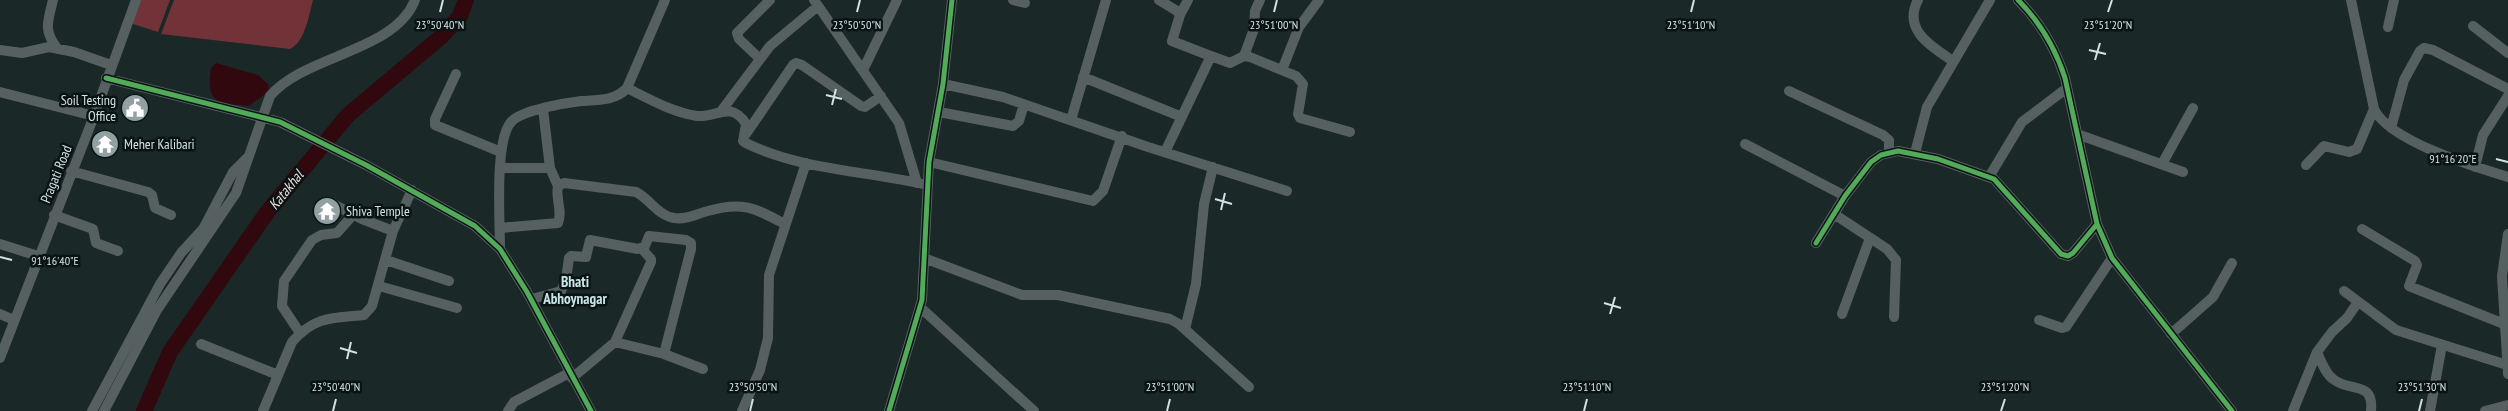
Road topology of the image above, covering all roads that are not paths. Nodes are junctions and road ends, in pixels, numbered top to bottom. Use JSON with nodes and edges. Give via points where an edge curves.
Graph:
{"nodes":[{"id":1,"x":53,"y":0,"type":"edge"},
{"id":2,"x":136,"y":0,"type":"edge"},
{"id":3,"x":414,"y":0,"type":"edge"},
{"id":4,"x":665,"y":0,"type":"edge"},
{"id":5,"x":770,"y":0,"type":"edge"},
{"id":6,"x":897,"y":0,"type":"edge"},
{"id":7,"x":952,"y":0,"type":"edge"},
{"id":8,"x":1013,"y":0,"type":"edge"},
{"id":9,"x":1106,"y":0,"type":"edge"},
{"id":10,"x":1159,"y":0,"type":"edge"},
{"id":11,"x":1188,"y":0,"type":"edge"},
{"id":12,"x":1260,"y":0,"type":"edge"},
{"id":13,"x":1319,"y":0,"type":"edge"},
{"id":14,"x":1918,"y":0,"type":"edge"},
{"id":15,"x":1990,"y":0,"type":"edge"},
{"id":16,"x":2018,"y":0,"type":"edge"},
{"id":17,"x":2351,"y":0,"type":"edge"},
{"id":18,"x":2394,"y":0,"type":"edge"},
{"id":19,"x":816,"y":2,"type":"edge"},
{"id":20,"x":1025,"y":3,"type":"dead end"},
{"id":21,"x":1180,"y":15,"type":"junction"},
{"id":22,"x":2473,"y":26,"type":"dead end"},
{"id":23,"x":2388,"y":27,"type":"dead end"},
{"id":24,"x":57,"y":48,"type":"junction"},
{"id":25,"x":0,"y":50,"type":"edge"},
{"id":26,"x":2508,"y":53,"type":"edge"},
{"id":27,"x":1208,"y":55,"type":"junction"},
{"id":28,"x":1244,"y":56,"type":"junction"},
{"id":29,"x":759,"y":58,"type":"junction"},
{"id":30,"x":1953,"y":62,"type":"junction"},
{"id":31,"x":112,"y":65,"type":"junction"},
{"id":32,"x":863,"y":70,"type":"junction"},
{"id":33,"x":1282,"y":70,"type":"junction"},
{"id":34,"x":456,"y":74,"type":"dead end"},
{"id":35,"x":1083,"y":77,"type":"junction"},
{"id":36,"x":106,"y":78,"type":"junction"},
{"id":37,"x":943,"y":84,"type":"junction"},
{"id":38,"x":627,"y":88,"type":"junction"},
{"id":39,"x":2067,"y":88,"type":"junction"},
{"id":40,"x":2508,"y":89,"type":"edge"},
{"id":41,"x":1789,"y":91,"type":"dead end"},
{"id":42,"x":0,"y":92,"type":"edge"},
{"id":43,"x":881,"y":96,"type":"junction"},
{"id":44,"x":2508,"y":96,"type":"edge"},
{"id":45,"x":1024,"y":104,"type":"junction"},
{"id":46,"x":2193,"y":108,"type":"dead end"},
{"id":47,"x":543,"y":109,"type":"junction"},
{"id":48,"x":2374,"y":109,"type":"junction"},
{"id":49,"x":722,"y":110,"type":"junction"},
{"id":50,"x":939,"y":112,"type":"junction"},
{"id":51,"x":94,"y":116,"type":"junction"},
{"id":52,"x":262,"y":116,"type":"junction"},
{"id":53,"x":1182,"y":117,"type":"junction"},
{"id":54,"x":1071,"y":120,"type":"junction"},
{"id":55,"x":2391,"y":128,"type":"junction"},
{"id":56,"x":1350,"y":132,"type":"dead end"},
{"id":57,"x":2077,"y":134,"type":"junction"},
{"id":58,"x":744,"y":136,"type":"junction"},
{"id":59,"x":1122,"y":136,"type":"junction"},
{"id":60,"x":1745,"y":144,"type":"dead end"},
{"id":61,"x":501,"y":152,"type":"junction"},
{"id":62,"x":1165,"y":152,"type":"junction"},
{"id":63,"x":1889,"y":153,"type":"junction"},
{"id":64,"x":1914,"y":153,"type":"junction"},
{"id":65,"x":249,"y":156,"type":"junction"},
{"id":66,"x":929,"y":162,"type":"junction"},
{"id":67,"x":806,"y":163,"type":"junction"},
{"id":68,"x":2162,"y":164,"type":"junction"},
{"id":69,"x":2306,"y":165,"type":"dead end"},
{"id":70,"x":1213,"y":167,"type":"junction"},
{"id":71,"x":2475,"y":167,"type":"junction"},
{"id":72,"x":500,"y":168,"type":"junction"},
{"id":73,"x":550,"y":168,"type":"junction"},
{"id":74,"x":72,"y":171,"type":"junction"},
{"id":75,"x":2183,"y":172,"type":"dead end"},
{"id":76,"x":1989,"y":176,"type":"junction"},
{"id":77,"x":2508,"y":177,"type":"edge"},
{"id":78,"x":922,"y":184,"type":"junction"},
{"id":79,"x":558,"y":186,"type":"junction"},
{"id":80,"x":412,"y":190,"type":"junction"},
{"id":81,"x":1286,"y":191,"type":"dead end"},
{"id":82,"x":1845,"y":196,"type":"junction"},
{"id":83,"x":331,"y":203,"type":"dead end"},
{"id":84,"x":1834,"y":214,"type":"junction"},
{"id":85,"x":54,"y":215,"type":"junction"},
{"id":86,"x":171,"y":215,"type":"dead end"},
{"id":87,"x":353,"y":215,"type":"junction"},
{"id":88,"x":784,"y":224,"type":"junction"},
{"id":89,"x":2096,"y":224,"type":"junction"},
{"id":90,"x":500,"y":228,"type":"junction"},
{"id":91,"x":2362,"y":229,"type":"dead end"},
{"id":92,"x":393,"y":231,"type":"junction"},
{"id":93,"x":1870,"y":238,"type":"junction"},
{"id":94,"x":2508,"y":239,"type":"edge"},
{"id":95,"x":1816,"y":243,"type":"dead end"},
{"id":96,"x":0,"y":244,"type":"edge"},
{"id":97,"x":500,"y":249,"type":"junction"},
{"id":98,"x":642,"y":249,"type":"junction"},
{"id":99,"x":118,"y":252,"type":"dead end"},
{"id":100,"x":38,"y":256,"type":"junction"},
{"id":101,"x":924,"y":258,"type":"junction"},
{"id":102,"x":2112,"y":258,"type":"junction"},
{"id":103,"x":386,"y":260,"type":"junction"},
{"id":104,"x":2232,"y":263,"type":"dead end"},
{"id":105,"x":449,"y":281,"type":"dead end"},
{"id":106,"x":379,"y":286,"type":"junction"},
{"id":107,"x":2344,"y":291,"type":"dead end"},
{"id":108,"x":532,"y":299,"type":"junction"},
{"id":109,"x":2358,"y":302,"type":"junction"},
{"id":110,"x":457,"y":308,"type":"dead end"},
{"id":111,"x":920,"y":308,"type":"junction"},
{"id":112,"x":0,"y":314,"type":"edge"},
{"id":113,"x":1842,"y":314,"type":"dead end"},
{"id":114,"x":1894,"y":317,"type":"dead end"},
{"id":115,"x":14,"y":320,"type":"junction"},
{"id":116,"x":2039,"y":320,"type":"dead end"},
{"id":117,"x":2504,"y":324,"type":"junction"},
{"id":118,"x":1185,"y":329,"type":"junction"},
{"id":119,"x":300,"y":333,"type":"junction"},
{"id":120,"x":2172,"y":334,"type":"junction"},
{"id":121,"x":2507,"y":338,"type":"edge"},
{"id":122,"x":615,"y":342,"type":"junction"},
{"id":123,"x":201,"y":344,"type":"dead end"},
{"id":124,"x":2442,"y":345,"type":"junction"},
{"id":125,"x":2317,"y":352,"type":"junction"},
{"id":126,"x":664,"y":354,"type":"junction"},
{"id":127,"x":0,"y":358,"type":"edge"},
{"id":128,"x":703,"y":369,"type":"dead end"},
{"id":129,"x":2508,"y":370,"type":"edge"},
{"id":130,"x":278,"y":375,"type":"junction"},
{"id":131,"x":571,"y":376,"type":"junction"},
{"id":132,"x":1249,"y":387,"type":"dead end"},
{"id":133,"x":2502,"y":408,"type":"edge"},
{"id":134,"x":92,"y":411,"type":"edge"},
{"id":135,"x":104,"y":411,"type":"edge"},
{"id":136,"x":263,"y":411,"type":"edge"},
{"id":137,"x":508,"y":411,"type":"edge"},
{"id":138,"x":591,"y":411,"type":"edge"},
{"id":139,"x":742,"y":411,"type":"edge"},
{"id":140,"x":889,"y":411,"type":"edge"},
{"id":141,"x":1034,"y":411,"type":"edge"},
{"id":142,"x":2232,"y":411,"type":"edge"},
{"id":143,"x":2293,"y":411,"type":"edge"},
{"id":144,"x":2371,"y":411,"type":"edge"},
{"id":145,"x":2430,"y":411,"type":"edge"},
{"id":146,"x":2485,"y":411,"type":"edge"}],
"edges":[{"from":1,"to":24,"type":"street","via":[[47,30]]},
{"from":2,"to":31,"type":"street","name":"Pragati Road"},
{"from":3,"to":52,"type":"street","via":[[412,8],[399,22],[380,36],[280,84],[270,96]]},
{"from":4,"to":38,"type":"street"},
{"from":5,"to":29,"type":"street","via":[[737,32],[739,39]]},
{"from":6,"to":32,"type":"street"},
{"from":7,"to":37,"type":"street"},
{"from":8,"to":20,"type":"street"},
{"from":9,"to":35,"type":"street"},
{"from":10,"to":21,"type":"street"},
{"from":11,"to":21,"type":"street"},
{"from":12,"to":28,"type":"street"},
{"from":13,"to":33,"type":"street","via":[[1299,27]]},
{"from":14,"to":30,"type":"street","via":[[1914,18],[1917,33]]},
{"from":15,"to":30,"type":"street"},
{"from":16,"to":39,"type":"street","via":[[2048,35]]},
{"from":17,"to":48,"type":"street"},
{"from":18,"to":23,"type":"street"},
{"from":19,"to":29,"type":"street"},
{"from":19,"to":32,"type":"street"},
{"from":21,"to":27,"type":"street","via":[[1172,41]]},
{"from":22,"to":26,"type":"street"},
{"from":24,"to":25,"type":"street","via":[[45,46],[22,53]]},
{"from":24,"to":31,"type":"street"},
{"from":27,"to":28,"type":"street","via":[[1230,63]]},
{"from":27,"to":53,"type":"street","via":[[1209,62]]},
{"from":28,"to":33,"type":"street"},
{"from":29,"to":49,"type":"street"},
{"from":30,"to":64,"type":"street","via":[[1927,107]]},
{"from":31,"to":36,"type":"street","name":"Pragati Road"},
{"from":32,"to":43,"type":"street"},
{"from":33,"to":56,"type":"street","via":[[1296,76],[1303,84],[1300,118]]},
{"from":34,"to":61,"type":"street","via":[[435,124]]},
{"from":35,"to":53,"type":"street"},
{"from":35,"to":54,"type":"street"},
{"from":36,"to":51,"type":"street","name":"Pragati Road"},
{"from":36,"to":52,"type":"street"},
{"from":37,"to":45,"type":"street"},
{"from":37,"to":50,"type":"street"},
{"from":38,"to":47,"type":"street","via":[[614,98]]},
{"from":38,"to":49,"type":"street","via":[[660,104],[697,116]]},
{"from":39,"to":57,"type":"street"},
{"from":39,"to":76,"type":"street","via":[[2022,122]]},
{"from":40,"to":55,"type":"street","via":[[2424,48],[2404,80]]},
{"from":41,"to":63,"type":"street","via":[[1883,135],[1889,140]]},
{"from":42,"to":51,"type":"street"},
{"from":43,"to":58,"type":"street","via":[[862,106],[796,63]]},
{"from":43,"to":78,"type":"street","via":[[899,123]]},
{"from":44,"to":71,"type":"street","via":[[2483,135]]},
{"from":45,"to":50,"type":"street","via":[[1019,121],[1013,126]]},
{"from":45,"to":54,"type":"street"},
{"from":46,"to":68,"type":"street"},
{"from":47,"to":61,"type":"street","via":[[513,120],[506,127]]},
{"from":47,"to":73,"type":"street"},
{"from":48,"to":55,"type":"street","via":[[2377,117]]},
{"from":48,"to":69,"type":"street","via":[[2357,149],[2349,152],[2324,146]]},
{"from":49,"to":58,"type":"street","via":[[733,112],[744,120],[747,129]]},
{"from":50,"to":66,"type":"street"},
{"from":51,"to":74,"type":"street","name":"Pragati Road"},
{"from":52,"to":65,"type":"street"},
{"from":52,"to":80,"type":"street","via":[[280,122]]},
{"from":53,"to":62,"type":"street"},
{"from":54,"to":59,"type":"street"},
{"from":55,"to":71,"type":"street","via":[[2438,153]]},
{"from":57,"to":68,"type":"street"},
{"from":57,"to":89,"type":"street"},
{"from":58,"to":67,"type":"street","via":[[743,141],[749,145]]},
{"from":59,"to":62,"type":"street"},
{"from":59,"to":66,"type":"street","via":[[1104,191],[1093,201]]},
{"from":60,"to":82,"type":"street"},
{"from":61,"to":72,"type":"street"},
{"from":62,"to":70,"type":"street"},
{"from":63,"to":64,"type":"street"},
{"from":63,"to":82,"type":"street","via":[[1871,162]]},
{"from":64,"to":76,"type":"street"},
{"from":65,"to":134,"type":"street","via":[[233,172],[203,229],[181,253],[160,284]]},
{"from":65,"to":135,"type":"street","via":[[236,193],[157,310]]},
{"from":66,"to":78,"type":"street"},
{"from":67,"to":78,"type":"street"},
{"from":67,"to":88,"type":"street"},
{"from":68,"to":75,"type":"street"},
{"from":70,"to":81,"type":"street"},
{"from":70,"to":118,"type":"street","via":[[1204,204],[1196,284]]},
{"from":71,"to":77,"type":"street"},
{"from":72,"to":73,"type":"street"},
{"from":72,"to":90,"type":"street"},
{"from":73,"to":79,"type":"street"},
{"from":74,"to":85,"type":"street","name":"Pragati Road"},
{"from":74,"to":86,"type":"street","via":[[148,192],[155,208]]},
{"from":76,"to":89,"type":"street","via":[[2002,186],[2061,254],[2068,256],[2073,253]]},
{"from":78,"to":101,"type":"street"},
{"from":79,"to":88,"type":"street","via":[[564,183],[636,192],[657,211],[675,218],[742,206],[759,210]]},
{"from":79,"to":90,"type":"street","via":[[558,223]]},
{"from":80,"to":92,"type":"street"},
{"from":80,"to":97,"type":"street","via":[[458,215]]},
{"from":82,"to":84,"type":"street"},
{"from":83,"to":87,"type":"street"},
{"from":84,"to":93,"type":"street"},
{"from":84,"to":95,"type":"street"},
{"from":85,"to":99,"type":"street","via":[[90,228],[96,243]]},
{"from":85,"to":100,"type":"street","name":"Pragati Road"},
{"from":87,"to":92,"type":"street"},
{"from":87,"to":119,"type":"street","via":[[337,233],[321,234],[312,240],[284,281],[282,306]]},
{"from":88,"to":139,"type":"street","via":[[769,275],[769,323],[765,351]]},
{"from":89,"to":102,"type":"street"},
{"from":90,"to":97,"type":"street"},
{"from":91,"to":117,"type":"street","via":[[2415,261],[2416,270],[2409,286]]},
{"from":92,"to":103,"type":"street"},
{"from":93,"to":113,"type":"street"},
{"from":93,"to":114,"type":"street","via":[[1896,260]]},
{"from":94,"to":117,"type":"street","via":[[2502,270]]},
{"from":96,"to":100,"type":"street"},
{"from":97,"to":108,"type":"street"},
{"from":98,"to":108,"type":"street","via":[[590,240],[586,257],[569,258],[561,291]]},
{"from":98,"to":122,"type":"street","via":[[651,262]]},
{"from":98,"to":126,"type":"street","via":[[649,236],[690,243]]},
{"from":100,"to":115,"type":"street","name":"Pragati Road"},
{"from":101,"to":111,"type":"street"},
{"from":101,"to":118,"type":"street","via":[[1022,295],[1058,295],[1161,315]]},
{"from":102,"to":116,"type":"street","via":[[2066,327]]},
{"from":102,"to":120,"type":"street"},
{"from":103,"to":105,"type":"street"},
{"from":103,"to":106,"type":"street"},
{"from":104,"to":120,"type":"street","via":[[2213,297]]},
{"from":106,"to":110,"type":"street"},
{"from":106,"to":119,"type":"street","via":[[372,306],[364,315],[327,318]]},
{"from":107,"to":109,"type":"street"},
{"from":108,"to":131,"type":"street"},
{"from":109,"to":124,"type":"street","via":[[2396,330]]},
{"from":109,"to":125,"type":"street"},
{"from":111,"to":140,"type":"street"},
{"from":111,"to":141,"type":"street"},
{"from":112,"to":115,"type":"street"},
{"from":115,"to":127,"type":"street","name":"Pragati Road"},
{"from":117,"to":121,"type":"street"},
{"from":118,"to":132,"type":"street"},
{"from":119,"to":130,"type":"street","via":[[292,342]]},
{"from":120,"to":142,"type":"street"},
{"from":121,"to":129,"type":"street"},
{"from":122,"to":126,"type":"street"},
{"from":122,"to":131,"type":"street"},
{"from":123,"to":130,"type":"street"},
{"from":124,"to":129,"type":"street"},
{"from":124,"to":145,"type":"street"},
{"from":125,"to":143,"type":"street"},
{"from":125,"to":144,"type":"street","via":[[2331,378],[2368,392],[2372,398]]},
{"from":126,"to":128,"type":"street"},
{"from":130,"to":136,"type":"street"},
{"from":131,"to":137,"type":"street","via":[[514,402]]},
{"from":131,"to":138,"type":"street"},
{"from":133,"to":146,"type":"street"}]}
